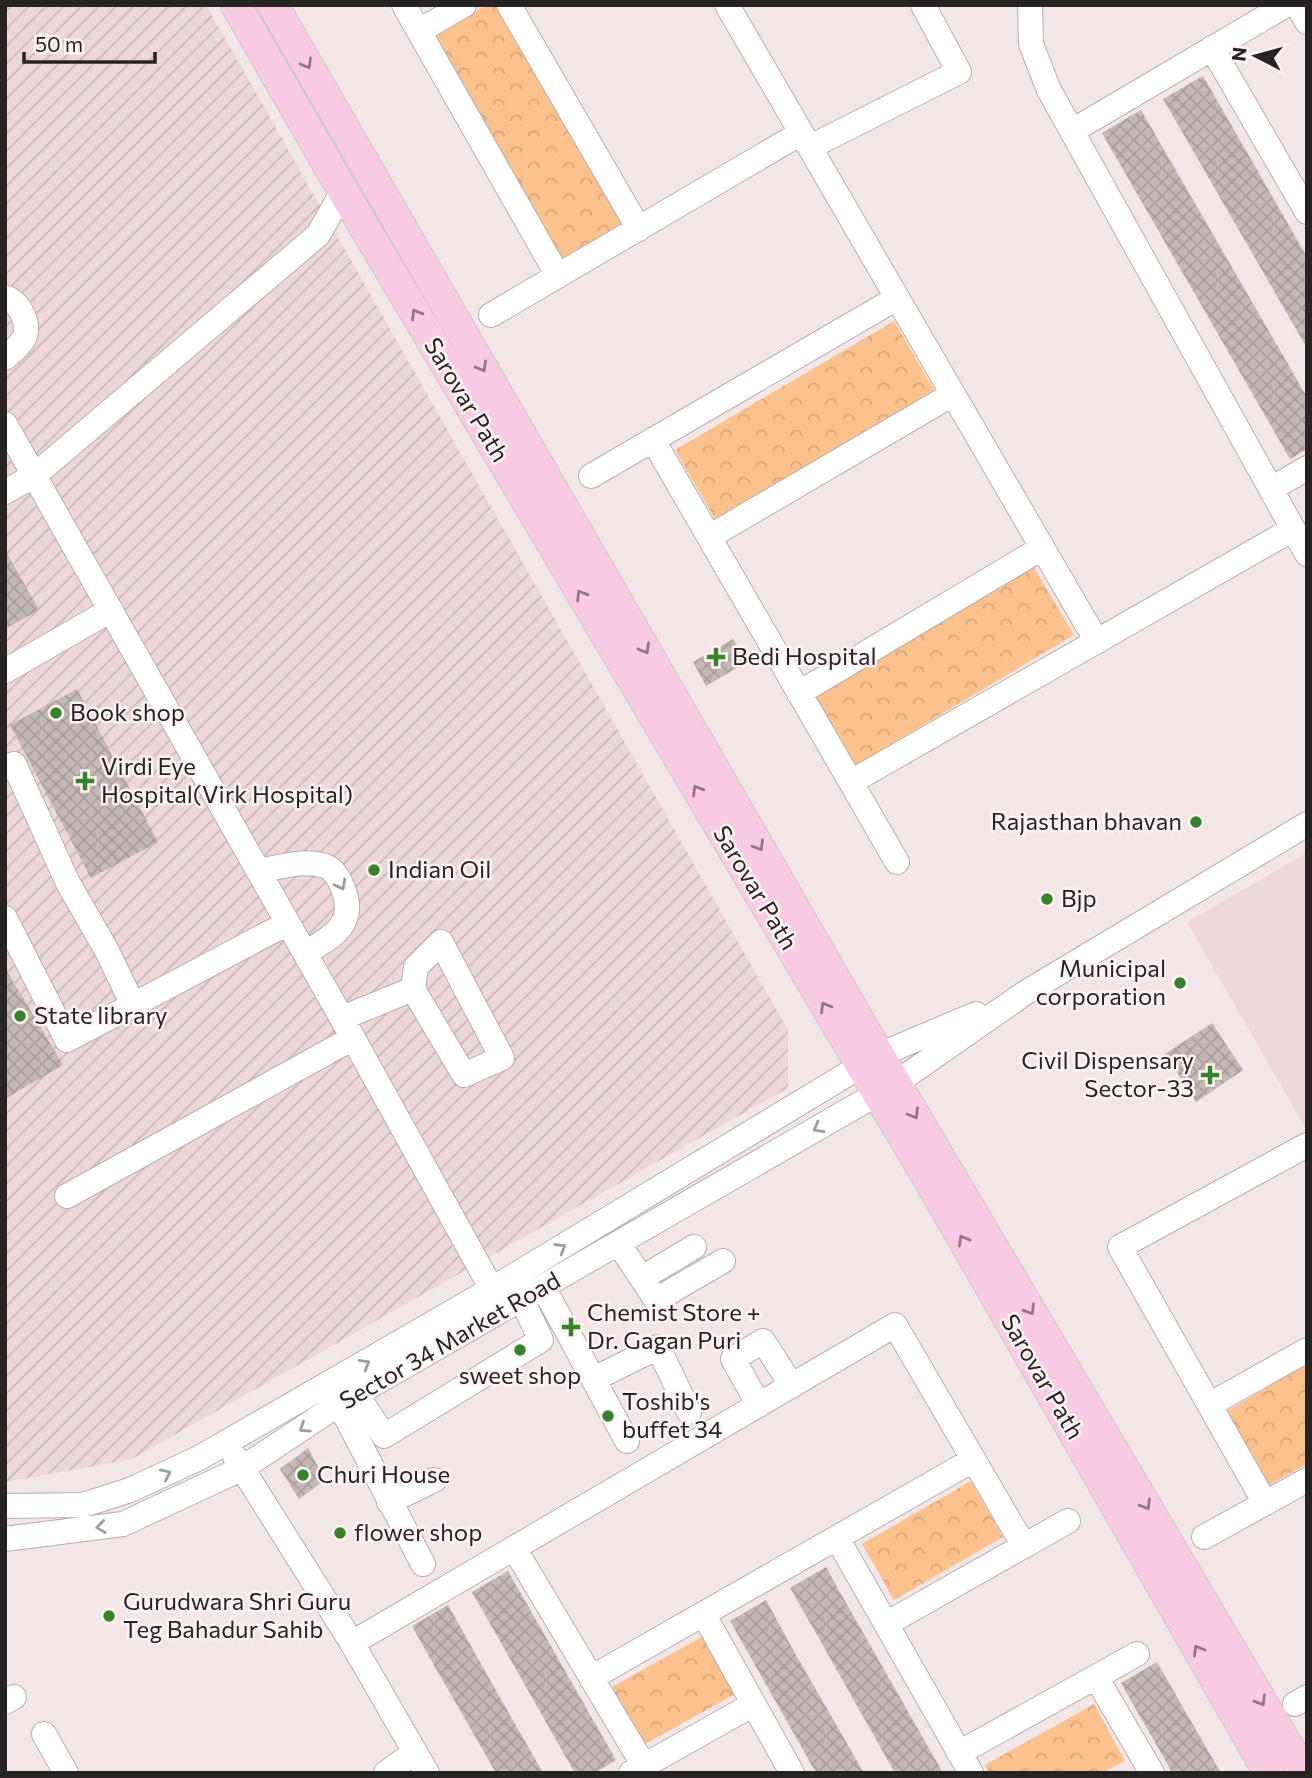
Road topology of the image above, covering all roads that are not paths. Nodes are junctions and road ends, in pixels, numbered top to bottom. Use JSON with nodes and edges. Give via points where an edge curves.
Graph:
{"nodes":[{"id":1,"x":236,"y":5,"type":"edge"},
{"id":2,"x":273,"y":5,"type":"edge"},
{"id":3,"x":404,"y":5,"type":"edge"},
{"id":4,"x":464,"y":5,"type":"edge"},
{"id":5,"x":509,"y":5,"type":"edge"},
{"id":6,"x":727,"y":5,"type":"edge"},
{"id":7,"x":923,"y":5,"type":"edge"},
{"id":8,"x":1030,"y":5,"type":"edge"},
{"id":9,"x":1286,"y":5,"type":"edge"},
{"id":10,"x":1297,"y":5,"type":"edge"},
{"id":11,"x":1307,"y":22,"type":"edge"},
{"id":12,"x":419,"y":31,"type":"junction"},
{"id":13,"x":1212,"y":48,"type":"junction"},
{"id":14,"x":1072,"y":131,"type":"junction"},
{"id":15,"x":806,"y":140,"type":"junction"},
{"id":16,"x":343,"y":191,"type":"junction"},
{"id":17,"x":1307,"y":212,"type":"edge"},
{"id":18,"x":639,"y":229,"type":"junction"},
{"id":19,"x":558,"y":276,"type":"junction"},
{"id":20,"x":5,"y":297,"type":"edge"},
{"id":21,"x":897,"y":298,"type":"junction"},
{"id":22,"x":491,"y":315,"type":"dead end"},
{"id":23,"x":5,"y":358,"type":"edge"},
{"id":24,"x":953,"y":394,"type":"junction"},
{"id":25,"x":5,"y":424,"type":"edge"},
{"id":26,"x":653,"y":440,"type":"junction"},
{"id":27,"x":1307,"y":468,"type":"edge"},
{"id":28,"x":35,"y":475,"type":"junction"},
{"id":29,"x":591,"y":476,"type":"dead end"},
{"id":30,"x":1271,"y":489,"type":"junction"},
{"id":31,"x":5,"y":492,"type":"edge"},
{"id":32,"x":1293,"y":529,"type":"junction"},
{"id":33,"x":709,"y":537,"type":"junction"},
{"id":34,"x":1042,"y":548,"type":"junction"},
{"id":35,"x":1307,"y":554,"type":"edge"},
{"id":36,"x":111,"y":610,"type":"junction"},
{"id":37,"x":1096,"y":640,"type":"junction"},
{"id":38,"x":5,"y":671,"type":"edge"},
{"id":39,"x":799,"y":693,"type":"junction"},
{"id":40,"x":5,"y":768,"type":"edge"},
{"id":41,"x":851,"y":782,"type":"junction"},
{"id":42,"x":1307,"y":824,"type":"edge"},
{"id":43,"x":897,"y":862,"type":"dead end"},
{"id":44,"x":259,"y":872,"type":"junction"},
{"id":45,"x":5,"y":918,"type":"edge"},
{"id":46,"x":288,"y":923,"type":"junction"},
{"id":47,"x":305,"y":953,"type":"junction"},
{"id":48,"x":413,"y":989,"type":"junction"},
{"id":49,"x":1025,"y":993,"type":"junction"},
{"id":50,"x":133,"y":1005,"type":"junction"},
{"id":51,"x":348,"y":1028,"type":"junction"},
{"id":52,"x":870,"y":1061,"type":"junction"},
{"id":53,"x":886,"y":1088,"type":"junction"},
{"id":54,"x":1307,"y":1145,"type":"edge"},
{"id":55,"x":68,"y":1196,"type":"dead end"},
{"id":56,"x":619,"y":1244,"type":"junction"},
{"id":57,"x":694,"y":1247,"type":"dead end"},
{"id":58,"x":723,"y":1261,"type":"dead end"},
{"id":59,"x":642,"y":1278,"type":"junction"},
{"id":60,"x":492,"y":1289,"type":"junction"},
{"id":61,"x":523,"y":1299,"type":"junction"},
{"id":62,"x":1307,"y":1350,"type":"edge"},
{"id":63,"x":594,"y":1379,"type":"junction"},
{"id":64,"x":792,"y":1386,"type":"junction"},
{"id":65,"x":348,"y":1399,"type":"junction"},
{"id":66,"x":759,"y":1405,"type":"junction"},
{"id":67,"x":1209,"y":1405,"type":"junction"},
{"id":68,"x":690,"y":1412,"type":"dead end"},
{"id":69,"x":627,"y":1441,"type":"dead end"},
{"id":70,"x":226,"y":1442,"type":"junction"},
{"id":71,"x":973,"y":1460,"type":"junction"},
{"id":72,"x":242,"y":1469,"type":"junction"},
{"id":73,"x":434,"y":1480,"type":"dead end"},
{"id":74,"x":1307,"y":1480,"type":"edge"},
{"id":75,"x":389,"y":1502,"type":"junction"},
{"id":76,"x":1265,"y":1503,"type":"junction"},
{"id":77,"x":5,"y":1506,"type":"edge"},
{"id":78,"x":1069,"y":1521,"type":"dead end"},
{"id":79,"x":1204,"y":1537,"type":"dead end"},
{"id":80,"x":837,"y":1538,"type":"junction"},
{"id":81,"x":5,"y":1539,"type":"edge"},
{"id":82,"x":1024,"y":1546,"type":"junction"},
{"id":83,"x":514,"y":1548,"type":"junction"},
{"id":84,"x":423,"y":1564,"type":"dead end"},
{"id":85,"x":704,"y":1615,"type":"junction"},
{"id":86,"x":886,"y":1624,"type":"junction"},
{"id":87,"x":352,"y":1643,"type":"junction"},
{"id":88,"x":1137,"y":1654,"type":"dead end"},
{"id":89,"x":1096,"y":1677,"type":"junction"},
{"id":90,"x":592,"y":1678,"type":"junction"},
{"id":91,"x":754,"y":1704,"type":"junction"},
{"id":92,"x":44,"y":1734,"type":"dead end"},
{"id":93,"x":421,"y":1763,"type":"edge"},
{"id":94,"x":965,"y":1763,"type":"edge"},
{"id":95,"x":638,"y":1769,"type":"edge"},
{"id":96,"x":1147,"y":1771,"type":"edge"},
{"id":97,"x":66,"y":1773,"type":"edge"},
{"id":98,"x":386,"y":1773,"type":"edge"},
{"id":99,"x":792,"y":1773,"type":"edge"},
{"id":100,"x":1269,"y":1773,"type":"edge"},
{"id":101,"x":1304,"y":1773,"type":"edge"}],
"edges":[{"from":1,"to":16,"type":"main road","name":"Sarovar Path"},
{"from":2,"to":52,"type":"main road","name":"Sarovar Path","one_way":true},
{"from":3,"to":12,"type":"street"},
{"from":4,"to":12,"type":"street"},
{"from":5,"to":18,"type":"street"},
{"from":6,"to":15,"type":"street"},
{"from":7,"to":15,"type":"street","via":[[959,72]]},
{"from":8,"to":14,"type":"street","via":[[1031,44]]},
{"from":9,"to":13,"type":"street"},
{"from":10,"to":11,"type":"street"},
{"from":12,"to":19,"type":"street"},
{"from":13,"to":14,"type":"street"},
{"from":13,"to":17,"type":"street"},
{"from":14,"to":30,"type":"street"},
{"from":15,"to":18,"type":"street"},
{"from":15,"to":21,"type":"street"},
{"from":16,"to":28,"type":"street","via":[[318,235]]},
{"from":52,"to":16,"type":"main road","name":"Sarovar Path","one_way":true},
{"from":18,"to":19,"type":"street"},
{"from":19,"to":22,"type":"street"},
{"from":20,"to":23,"type":"street","via":[[13,300],[26,323],[24,337]]},
{"from":21,"to":24,"type":"street"},
{"from":21,"to":26,"type":"street"},
{"from":24,"to":33,"type":"street"},
{"from":24,"to":34,"type":"street"},
{"from":25,"to":28,"type":"street"},
{"from":26,"to":29,"type":"street"},
{"from":26,"to":33,"type":"street"},
{"from":27,"to":30,"type":"street"},
{"from":28,"to":31,"type":"street"},
{"from":28,"to":36,"type":"street"},
{"from":30,"to":32,"type":"street"},
{"from":32,"to":35,"type":"street"},
{"from":32,"to":37,"type":"street"},
{"from":33,"to":39,"type":"street"},
{"from":34,"to":37,"type":"street"},
{"from":34,"to":39,"type":"street"},
{"from":36,"to":38,"type":"street"},
{"from":36,"to":44,"type":"street"},
{"from":37,"to":41,"type":"street"},
{"from":39,"to":41,"type":"street"},
{"from":40,"to":50,"type":"street","via":[[14,764],[68,883]]},
{"from":41,"to":43,"type":"street"},
{"from":42,"to":49,"type":"street"},
{"from":44,"to":46,"type":"street"},
{"from":44,"to":47,"type":"street","one_way":true,"via":[[311,863],[328,867],[340,880],[349,901],[348,913],[340,929]]},
{"from":45,"to":50,"type":"street","via":[[67,1040]]},
{"from":46,"to":47,"type":"street"},
{"from":46,"to":50,"type":"street"},
{"from":47,"to":51,"type":"street"},
{"from":48,"to":48,"type":"street","via":[[464,1075],[502,1058],[441,942],[416,967]]},
{"from":48,"to":51,"type":"street"},
{"from":49,"to":52,"type":"street"},
{"from":49,"to":53,"type":"street","name":"Sector 34 Market Road"},
{"from":51,"to":55,"type":"street"},
{"from":51,"to":60,"type":"street"},
{"from":52,"to":53,"type":"main road","name":"Sarovar Path"},
{"from":60,"to":52,"type":"street","one_way":true},
{"from":53,"to":56,"type":"street","name":"Sector 34 Market Road","one_way":true},
{"from":100,"to":53,"type":"main road","name":"Sarovar Path","one_way":true,"via":[[943,1204]]},
{"from":53,"to":101,"type":"main road","name":"Sarovar Path","one_way":true},
{"from":54,"to":67,"type":"street","via":[[1120,1247]]},
{"from":56,"to":59,"type":"street"},
{"from":56,"to":61,"type":"street","name":"Sector 34 Market Road"},
{"from":57,"to":59,"type":"street"},
{"from":58,"to":59,"type":"street","via":[[656,1300]]},
{"from":60,"to":61,"type":"street"},
{"from":70,"to":60,"type":"street","one_way":true},
{"from":61,"to":63,"type":"street","via":[[554,1310]]},
{"from":61,"to":65,"type":"street","name":"Sector 34 Market Road"},
{"from":61,"to":65,"type":"street","via":[[541,1340],[384,1436]]},
{"from":62,"to":67,"type":"street"},
{"from":63,"to":68,"type":"street","via":[[658,1347]]},
{"from":63,"to":69,"type":"street"},
{"from":64,"to":66,"type":"street"},
{"from":64,"to":66,"type":"street","via":[[763,1341],[733,1359]]},
{"from":64,"to":71,"type":"street","via":[[895,1325]]},
{"from":65,"to":72,"type":"street","name":"Sector 34 Market Road","one_way":true},
{"from":65,"to":75,"type":"street"},
{"from":66,"to":83,"type":"street"},
{"from":67,"to":76,"type":"street"},
{"from":70,"to":72,"type":"street"},
{"from":77,"to":70,"type":"street","one_way":true,"via":[[83,1505],[130,1490]]},
{"from":71,"to":80,"type":"street"},
{"from":71,"to":82,"type":"street"},
{"from":72,"to":81,"type":"street","name":"Sector 34 Market Road","one_way":true,"via":[[123,1524]]},
{"from":72,"to":87,"type":"street"},
{"from":73,"to":75,"type":"street"},
{"from":74,"to":76,"type":"street"},
{"from":75,"to":84,"type":"street"},
{"from":76,"to":79,"type":"street"},
{"from":78,"to":82,"type":"street"},
{"from":80,"to":85,"type":"street"},
{"from":80,"to":86,"type":"street"},
{"from":82,"to":86,"type":"street"},
{"from":83,"to":87,"type":"street"},
{"from":83,"to":90,"type":"street"},
{"from":85,"to":90,"type":"street"},
{"from":85,"to":91,"type":"street"},
{"from":86,"to":94,"type":"street"},
{"from":87,"to":93,"type":"street"},
{"from":88,"to":89,"type":"street"},
{"from":89,"to":94,"type":"street"},
{"from":89,"to":96,"type":"street"},
{"from":90,"to":95,"type":"street"},
{"from":91,"to":95,"type":"street"},
{"from":91,"to":99,"type":"street"},
{"from":92,"to":97,"type":"street"},
{"from":93,"to":98,"type":"street"}]}
